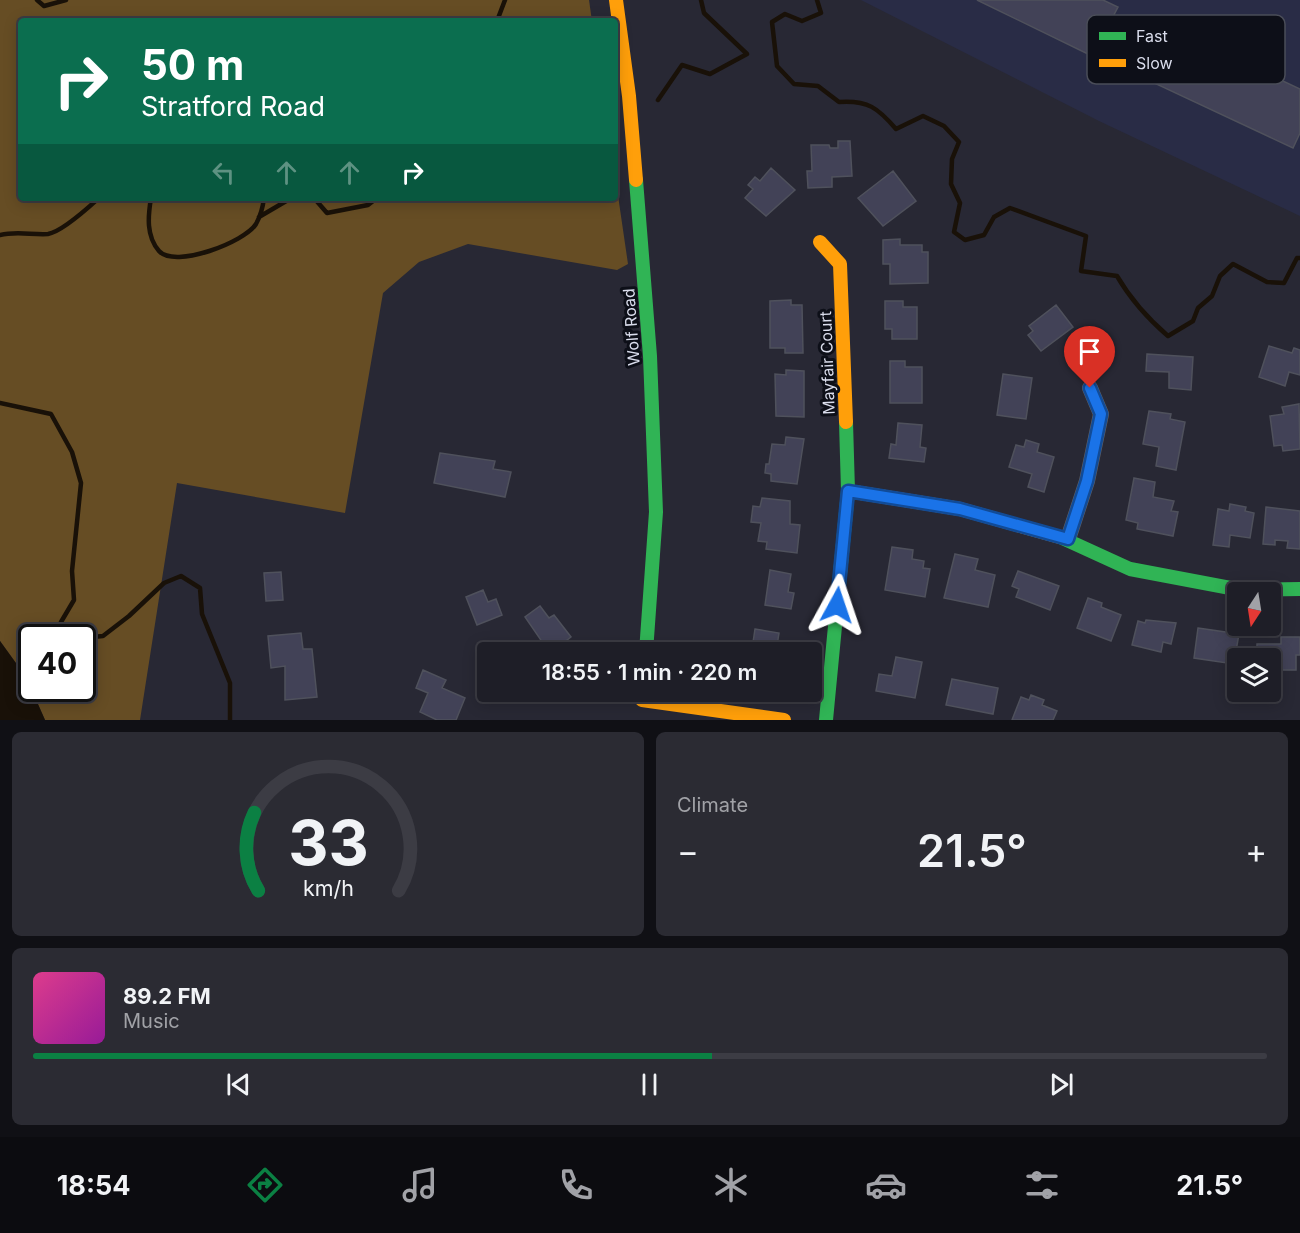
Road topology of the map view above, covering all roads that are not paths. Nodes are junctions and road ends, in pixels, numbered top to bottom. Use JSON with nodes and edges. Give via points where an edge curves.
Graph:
{"nodes":[{"id":1,"x":616,"y":0,"type":"edge"},
{"id":2,"x":820,"y":242,"type":"dead end"},
{"id":3,"x":1090,"y":388,"type":"dead end"},
{"id":4,"x":848,"y":491,"type":"junction"},
{"id":5,"x":1068,"y":539,"type":"junction"},
{"id":6,"x":1300,"y":589,"type":"edge"},
{"id":7,"x":647,"y":642,"type":"edge"},
{"id":8,"x":656,"y":702,"type":"edge"},
{"id":9,"x":784,"y":720,"type":"edge"},
{"id":10,"x":826,"y":720,"type":"edge"}],
"edges":[{"from":1,"to":7,"type":"street","name":"Wolf Road","via":[[629,96],[650,356],[656,512]]},
{"from":2,"to":4,"type":"street","name":"Mayfair Court","via":[[840,264]]},
{"from":3,"to":5,"type":"street","via":[[1101,414],[1087,481]]},
{"from":4,"to":5,"type":"street","via":[[960,509]]},
{"from":4,"to":10,"type":"street","name":"Mayfair Court"},
{"from":5,"to":6,"type":"street","via":[[1130,569],[1241,590]]},
{"from":8,"to":9,"type":"street"}]}
